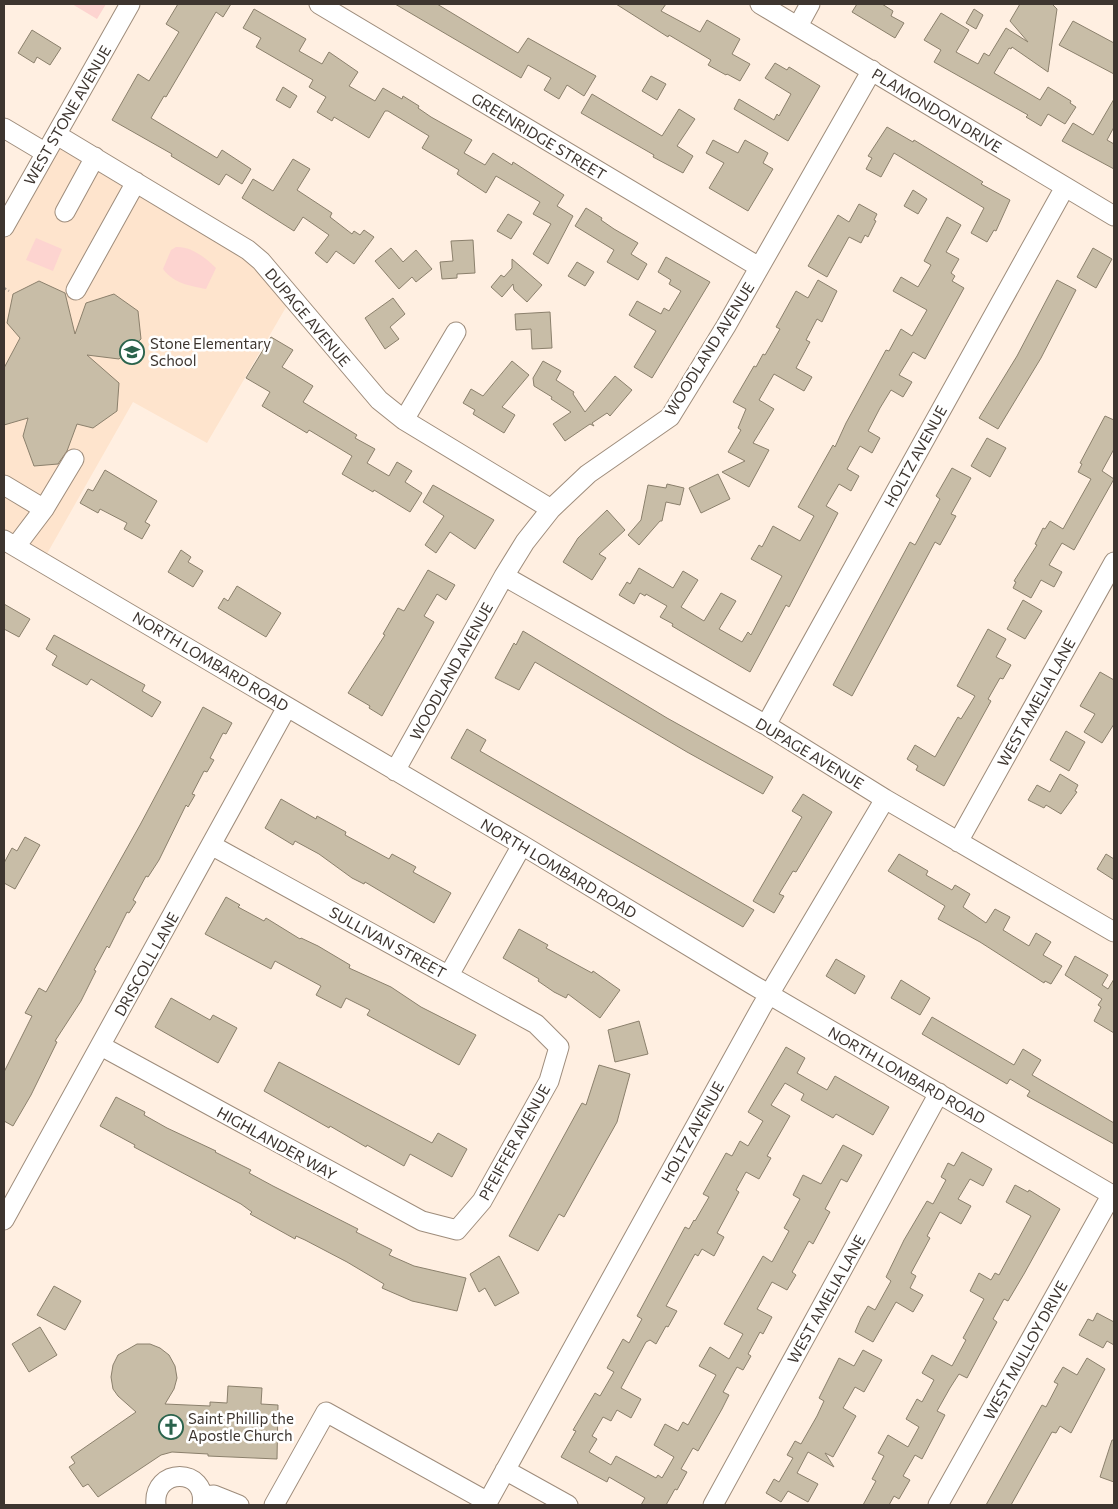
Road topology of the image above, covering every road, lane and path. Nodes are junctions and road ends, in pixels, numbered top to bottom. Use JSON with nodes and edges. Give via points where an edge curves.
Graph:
{"nodes":[{"id":1,"x":130,"y":4,"type":"edge"},
{"id":2,"x":319,"y":4,"type":"edge"},
{"id":3,"x":760,"y":4,"type":"edge"},
{"id":4,"x":810,"y":4,"type":"edge"},
{"id":5,"x":798,"y":26,"type":"junction"},
{"id":6,"x":872,"y":70,"type":"junction"},
{"id":7,"x":4,"y":128,"type":"edge"},
{"id":8,"x":57,"y":134,"type":"junction"},
{"id":9,"x":46,"y":153,"type":"junction"},
{"id":10,"x":95,"y":157,"type":"junction"},
{"id":11,"x":136,"y":182,"type":"junction"},
{"id":12,"x":1065,"y":186,"type":"junction"},
{"id":13,"x":65,"y":212,"type":"dead end"},
{"id":14,"x":1114,"y":216,"type":"edge"},
{"id":15,"x":4,"y":226,"type":"edge"},
{"id":16,"x":759,"y":267,"type":"junction"},
{"id":17,"x":4,"y":288,"type":"edge"},
{"id":18,"x":76,"y":290,"type":"dead end"},
{"id":19,"x":9,"y":291,"type":"dead end"},
{"id":20,"x":456,"y":332,"type":"dead end"},
{"id":21,"x":404,"y":420,"type":"junction"},
{"id":22,"x":74,"y":459,"type":"dead end"},
{"id":23,"x":4,"y":484,"type":"edge"},
{"id":24,"x":44,"y":509,"type":"junction"},
{"id":25,"x":552,"y":509,"type":"junction"},
{"id":26,"x":10,"y":543,"type":"edge"},
{"id":27,"x":1114,"y":562,"type":"edge"},
{"id":28,"x":504,"y":576,"type":"junction"},
{"id":29,"x":288,"y":707,"type":"junction"},
{"id":30,"x":766,"y":725,"type":"junction"},
{"id":31,"x":395,"y":770,"type":"junction"},
{"id":32,"x":885,"y":799,"type":"junction"},
{"id":33,"x":958,"y":842,"type":"junction"},
{"id":34,"x":211,"y":845,"type":"junction"},
{"id":35,"x":522,"y":846,"type":"junction"},
{"id":36,"x":1114,"y":932,"type":"edge"},
{"id":37,"x":450,"y":975,"type":"junction"},
{"id":38,"x":769,"y":995,"type":"junction"},
{"id":39,"x":100,"y":1046,"type":"junction"},
{"id":40,"x":559,"y":1047,"type":"joint"},
{"id":41,"x":939,"y":1093,"type":"junction"},
{"id":42,"x":1113,"y":1195,"type":"edge"},
{"id":43,"x":4,"y":1220,"type":"edge"},
{"id":44,"x":457,"y":1230,"type":"joint"},
{"id":45,"x":505,"y":1470,"type":"junction"},
{"id":46,"x":203,"y":1501,"type":"edge"},
{"id":47,"x":487,"y":1504,"type":"edge"},
{"id":48,"x":156,"y":1505,"type":"edge"},
{"id":49,"x":240,"y":1505,"type":"edge"},
{"id":50,"x":274,"y":1505,"type":"edge"},
{"id":51,"x":568,"y":1505,"type":"edge"},
{"id":52,"x":713,"y":1505,"type":"edge"},
{"id":53,"x":938,"y":1505,"type":"edge"}],
"edges":[{"from":1,"to":8,"type":"street","name":"WEST STONE AVENUE"},
{"from":2,"to":16,"type":"street","name":"GREENRIDGE STREET"},
{"from":3,"to":5,"type":"street","name":"PLAMONDON DRIVE"},
{"from":4,"to":5,"type":"street"},
{"from":5,"to":6,"type":"street","name":"PLAMONDON DRIVE"},
{"from":6,"to":12,"type":"street","name":"PLAMONDON DRIVE"},
{"from":6,"to":16,"type":"street","name":"WOODLAND AVENUE"},
{"from":7,"to":9,"type":"street"},
{"from":8,"to":9,"type":"street","name":"WEST STONE AVENUE"},
{"from":8,"to":10,"type":"street","name":"DUPAGE AVENUE"},
{"from":9,"to":15,"type":"street","name":"WEST STONE AVENUE"},
{"from":10,"to":11,"type":"street","name":"DUPAGE AVENUE"},
{"from":10,"to":13,"type":"street"},
{"from":11,"to":18,"type":"street"},
{"from":11,"to":21,"type":"street","name":"DUPAGE AVENUE","via":[[261,261],[371,393]]},
{"from":12,"to":14,"type":"street","name":"PLAMONDON DRIVE"},
{"from":12,"to":30,"type":"street","name":"HOLTZ AVENUE"},
{"from":16,"to":25,"type":"street","name":"WOODLAND AVENUE","via":[[670,417],[588,474]]},
{"from":17,"to":19,"type":"path"},
{"from":20,"to":21,"type":"street"},
{"from":21,"to":25,"type":"street","name":"DUPAGE AVENUE"},
{"from":22,"to":24,"type":"street"},
{"from":23,"to":24,"type":"street"},
{"from":24,"to":26,"type":"street"},
{"from":25,"to":28,"type":"street","name":"WOODLAND AVENUE"},
{"from":26,"to":29,"type":"street","name":"NORTH LOMBARD ROAD"},
{"from":27,"to":33,"type":"street","name":"WEST AMELIA LANE"},
{"from":28,"to":30,"type":"street","name":"DUPAGE AVENUE"},
{"from":28,"to":31,"type":"street","name":"WOODLAND AVENUE"},
{"from":29,"to":31,"type":"street","name":"NORTH LOMBARD ROAD"},
{"from":29,"to":34,"type":"street","name":"DRISCOLL LANE"},
{"from":30,"to":32,"type":"street","name":"DUPAGE AVENUE"},
{"from":31,"to":35,"type":"street","name":"NORTH LOMBARD ROAD"},
{"from":32,"to":33,"type":"street","name":"DUPAGE AVENUE"},
{"from":32,"to":38,"type":"street","name":"HOLTZ AVENUE"},
{"from":33,"to":36,"type":"street","name":"DUPAGE AVENUE"},
{"from":34,"to":37,"type":"street","name":"SULLIVAN STREET"},
{"from":34,"to":39,"type":"street","name":"DRISCOLL LANE"},
{"from":35,"to":37,"type":"street"},
{"from":35,"to":38,"type":"street","name":"NORTH LOMBARD ROAD"},
{"from":37,"to":40,"type":"street","name":"SULLIVAN STREET","via":[[536,1024]]},
{"from":38,"to":41,"type":"street","name":"NORTH LOMBARD ROAD"},
{"from":38,"to":45,"type":"street","name":"HOLTZ AVENUE"},
{"from":39,"to":43,"type":"street","name":"DRISCOLL LANE"},
{"from":39,"to":44,"type":"street","name":"HIGHLANDER WAY","via":[[422,1222]]},
{"from":40,"to":44,"type":"street","name":"PFEIFFER AVENUE","via":[[549,1081],[482,1201]]},
{"from":41,"to":42,"type":"street","name":"NORTH LOMBARD ROAD"},
{"from":41,"to":52,"type":"street","name":"WEST AMELIA LANE"},
{"from":42,"to":53,"type":"street","name":"WEST MULLOY DRIVE"},
{"from":45,"to":47,"type":"street","name":"HOLTZ AVENUE"},
{"from":45,"to":51,"type":"street"},
{"from":46,"to":48,"type":"street","via":[[197,1484],[192,1480],[172,1477],[161,1485]]},
{"from":46,"to":49,"type":"street","via":[[214,1495]]},
{"from":47,"to":50,"type":"street","via":[[326,1412]]}]}
